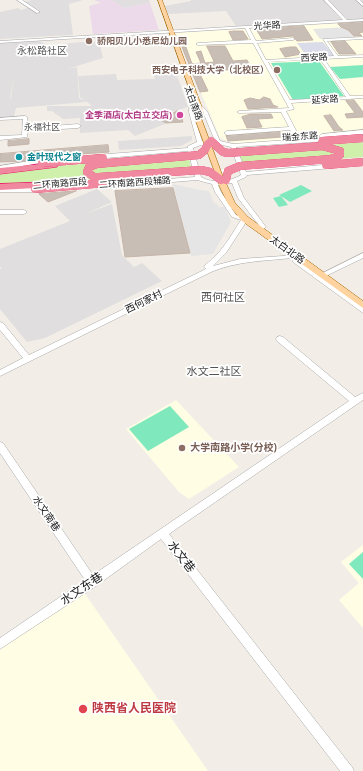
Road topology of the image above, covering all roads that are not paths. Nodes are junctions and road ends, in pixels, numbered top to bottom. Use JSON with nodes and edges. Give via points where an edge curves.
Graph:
{"nodes":[{"id":1,"x":19,"y":0,"type":"edge"},
{"id":2,"x":155,"y":0,"type":"edge"},
{"id":3,"x":160,"y":0,"type":"edge"},
{"id":4,"x":326,"y":0,"type":"edge"},
{"id":5,"x":358,"y":0,"type":"edge"},
{"id":6,"x":363,"y":5,"type":"edge"},
{"id":7,"x":38,"y":12,"type":"dead end"},
{"id":8,"x":363,"y":20,"type":"edge"},
{"id":9,"x":346,"y":21,"type":"junction"},
{"id":10,"x":246,"y":27,"type":"junction"},
{"id":11,"x":169,"y":32,"type":"junction"},
{"id":12,"x":358,"y":38,"type":"junction"},
{"id":13,"x":363,"y":38,"type":"edge"},
{"id":14,"x":293,"y":39,"type":"dead end"},
{"id":15,"x":0,"y":41,"type":"edge"},
{"id":16,"x":254,"y":41,"type":"junction"},
{"id":17,"x":198,"y":44,"type":"dead end"},
{"id":18,"x":363,"y":44,"type":"edge"},
{"id":19,"x":363,"y":56,"type":"edge"},
{"id":20,"x":337,"y":57,"type":"junction"},
{"id":21,"x":321,"y":58,"type":"junction"},
{"id":22,"x":265,"y":61,"type":"junction"},
{"id":23,"x":363,"y":97,"type":"edge"},
{"id":24,"x":349,"y":98,"type":"junction"},
{"id":25,"x":288,"y":102,"type":"junction"},
{"id":26,"x":195,"y":104,"type":"junction"},
{"id":27,"x":283,"y":110,"type":"junction"},
{"id":28,"x":239,"y":112,"type":"dead end"},
{"id":29,"x":0,"y":119,"type":"edge"},
{"id":30,"x":78,"y":126,"type":"dead end"},
{"id":31,"x":292,"y":128,"type":"junction"},
{"id":32,"x":25,"y":130,"type":"junction"},
{"id":33,"x":227,"y":132,"type":"dead end"},
{"id":34,"x":363,"y":132,"type":"edge"},
{"id":35,"x":0,"y":138,"type":"edge"},
{"id":36,"x":297,"y":138,"type":"junction"},
{"id":37,"x":363,"y":138,"type":"edge"},
{"id":38,"x":209,"y":142,"type":"junction"},
{"id":39,"x":235,"y":144,"type":"junction"},
{"id":40,"x":304,"y":146,"type":"junction"},
{"id":41,"x":190,"y":149,"type":"junction"},
{"id":42,"x":121,"y":161,"type":"junction"},
{"id":43,"x":322,"y":161,"type":"junction"},
{"id":44,"x":363,"y":161,"type":"edge"},
{"id":45,"x":20,"y":164,"type":"junction"},
{"id":46,"x":0,"y":168,"type":"edge"},
{"id":47,"x":0,"y":171,"type":"edge"},
{"id":48,"x":244,"y":174,"type":"junction"},
{"id":49,"x":133,"y":175,"type":"junction"},
{"id":50,"x":106,"y":177,"type":"junction"},
{"id":51,"x":198,"y":178,"type":"junction"},
{"id":52,"x":120,"y":179,"type":"junction"},
{"id":53,"x":225,"y":183,"type":"junction"},
{"id":54,"x":0,"y":188,"type":"edge"},
{"id":55,"x":35,"y":188,"type":"junction"},
{"id":56,"x":19,"y":190,"type":"joint"},
{"id":57,"x":0,"y":212,"type":"edge"},
{"id":58,"x":24,"y":212,"type":"dead end"},
{"id":59,"x":245,"y":219,"type":"junction"},
{"id":60,"x":224,"y":252,"type":"junction"},
{"id":61,"x":363,"y":255,"type":"edge"},
{"id":62,"x":295,"y":256,"type":"junction"},
{"id":63,"x":236,"y":262,"type":"junction"},
{"id":64,"x":326,"y":273,"type":"junction"},
{"id":65,"x":363,"y":299,"type":"edge"},
{"id":66,"x":363,"y":305,"type":"edge"},
{"id":67,"x":363,"y":311,"type":"edge"},
{"id":68,"x":0,"y":325,"type":"edge"},
{"id":69,"x":280,"y":339,"type":"dead end"},
{"id":70,"x":27,"y":357,"type":"junction"},
{"id":71,"x":0,"y":368,"type":"edge"},
{"id":72,"x":0,"y":373,"type":"edge"},
{"id":73,"x":363,"y":396,"type":"edge"},
{"id":74,"x":355,"y":402,"type":"junction"},
{"id":75,"x":0,"y":446,"type":"edge"},
{"id":76,"x":163,"y":534,"type":"junction"},
{"id":77,"x":92,"y":582,"type":"junction"},
{"id":78,"x":0,"y":644,"type":"edge"},
{"id":79,"x":348,"y":771,"type":"edge"}],
"edges":[{"from":1,"to":7,"type":"street"},
{"from":2,"to":11,"type":"main road","name":"太白南路"},
{"from":3,"to":11,"type":"main road","name":"太白南路"},
{"from":4,"to":9,"type":"street"},
{"from":5,"to":6,"type":"street"},
{"from":8,"to":9,"type":"street","name":"光华路"},
{"from":9,"to":10,"type":"street","name":"光华路"},
{"from":10,"to":11,"type":"street","name":"光华路"},
{"from":10,"to":16,"type":"street"},
{"from":11,"to":15,"type":"street","name":"光华路"},
{"from":11,"to":26,"type":"main road","name":"太白南路"},
{"from":12,"to":13,"type":"street"},
{"from":12,"to":18,"type":"street"},
{"from":12,"to":20,"type":"street","via":[[324,40]]},
{"from":14,"to":16,"type":"street"},
{"from":16,"to":17,"type":"street"},
{"from":16,"to":22,"type":"street"},
{"from":19,"to":20,"type":"street","name":"西安路"},
{"from":20,"to":21,"type":"street","name":"西安路"},
{"from":21,"to":22,"type":"street","name":"西安路"},
{"from":21,"to":24,"type":"street"},
{"from":22,"to":25,"type":"street"},
{"from":23,"to":24,"type":"street","name":"延安路"},
{"from":24,"to":25,"type":"street","name":"延安路"},
{"from":25,"to":27,"type":"street","via":[[292,109]]},
{"from":26,"to":38,"type":"main road","name":"太白南路","bridge":true},
{"from":26,"to":38,"type":"street","via":[[205,111]]},
{"from":26,"to":38,"type":"street","via":[[191,112]]},
{"from":27,"to":28,"type":"street"},
{"from":27,"to":31,"type":"street"},
{"from":29,"to":32,"type":"street","via":[[25,117]]},
{"from":30,"to":32,"type":"street"},
{"from":31,"to":33,"type":"street"},
{"from":31,"to":36,"type":"street"},
{"from":32,"to":35,"type":"street","via":[[25,136]]},
{"from":34,"to":36,"type":"street","name":"瑞金东路"},
{"from":36,"to":39,"type":"street","name":"瑞金东路"},
{"from":37,"to":38,"type":"highway","bridge":true,"via":[[229,148]]},
{"from":37,"to":39,"type":"street"},
{"from":37,"to":40,"type":"highway","bridge":true},
{"from":38,"to":39,"type":"street"},
{"from":38,"to":40,"type":"highway","bridge":true,"via":[[228,153]]},
{"from":38,"to":41,"type":"street","via":[[192,146]]},
{"from":38,"to":42,"type":"highway","bridge":true,"via":[[199,155]]},
{"from":38,"to":45,"type":"highway","bridge":true,"via":[[192,151]]},
{"from":38,"to":53,"type":"main road","name":"太白南路","bridge":true},
{"from":39,"to":48,"type":"street"},
{"from":40,"to":42,"type":"highway","bridge":true},
{"from":40,"to":43,"type":"highway","bridge":true,"via":[[330,146],[340,151],[340,155],[335,158]]},
{"from":41,"to":45,"type":"street"},
{"from":41,"to":51,"type":"street"},
{"from":42,"to":47,"type":"highway","bridge":true,"via":[[33,166]]},
{"from":42,"to":50,"type":"highway","bridge":true,"via":[[88,169],[87,172],[94,177]]},
{"from":43,"to":44,"type":"highway","bridge":true},
{"from":43,"to":52,"type":"highway","bridge":true},
{"from":43,"to":53,"type":"highway","bridge":true,"via":[[240,166],[228,171]]},
{"from":44,"to":48,"type":"street"},
{"from":44,"to":53,"type":"highway","bridge":true,"via":[[239,172]]},
{"from":45,"to":46,"type":"street"},
{"from":48,"to":53,"type":"street"},
{"from":49,"to":50,"type":"highway","bridge":true},
{"from":49,"to":52,"type":"highway","bridge":true},
{"from":49,"to":53,"type":"highway","bridge":true,"via":[[201,170],[210,172]]},
{"from":50,"to":52,"type":"highway","bridge":true},
{"from":51,"to":53,"type":"street","via":[[205,182]]},
{"from":51,"to":56,"type":"street","name":"二环南路西段辅路"},
{"from":52,"to":55,"type":"highway","name":"二环南路西段","bridge":true},
{"from":53,"to":55,"type":"highway","bridge":true,"via":[[210,177],[195,176]]},
{"from":53,"to":59,"type":"main road","name":"太白北路","via":[[232,204]]},
{"from":53,"to":64,"type":"main road","name":"太白北路","via":[[241,209]]},
{"from":54,"to":55,"type":"highway"},
{"from":54,"to":56,"type":"highway"},
{"from":57,"to":58,"type":"street"},
{"from":59,"to":60,"type":"street","name":"西何家村"},
{"from":59,"to":62,"type":"main road","name":"太白北路"},
{"from":60,"to":63,"type":"street"},
{"from":60,"to":70,"type":"street","name":"西何家村","via":[[208,266]]},
{"from":61,"to":64,"type":"street"},
{"from":62,"to":63,"type":"street","name":"西何家村"},
{"from":62,"to":66,"type":"main road","name":"太白北路"},
{"from":62,"to":67,"type":"street","via":[[295,261]]},
{"from":63,"to":70,"type":"street","name":"西何家村","via":[[209,270]]},
{"from":64,"to":65,"type":"main road","name":"太白北路"},
{"from":68,"to":70,"type":"street"},
{"from":69,"to":74,"type":"street"},
{"from":70,"to":71,"type":"street","name":"西何家村"},
{"from":70,"to":72,"type":"street","name":"西何家村"},
{"from":73,"to":74,"type":"street","name":"水文巷"},
{"from":74,"to":76,"type":"street","name":"水文巷"},
{"from":75,"to":77,"type":"street","name":"水文南巷"},
{"from":76,"to":77,"type":"street","name":"水文东巷"},
{"from":76,"to":79,"type":"street","name":"水文巷"},
{"from":77,"to":78,"type":"street","name":"水文东巷"}]}
